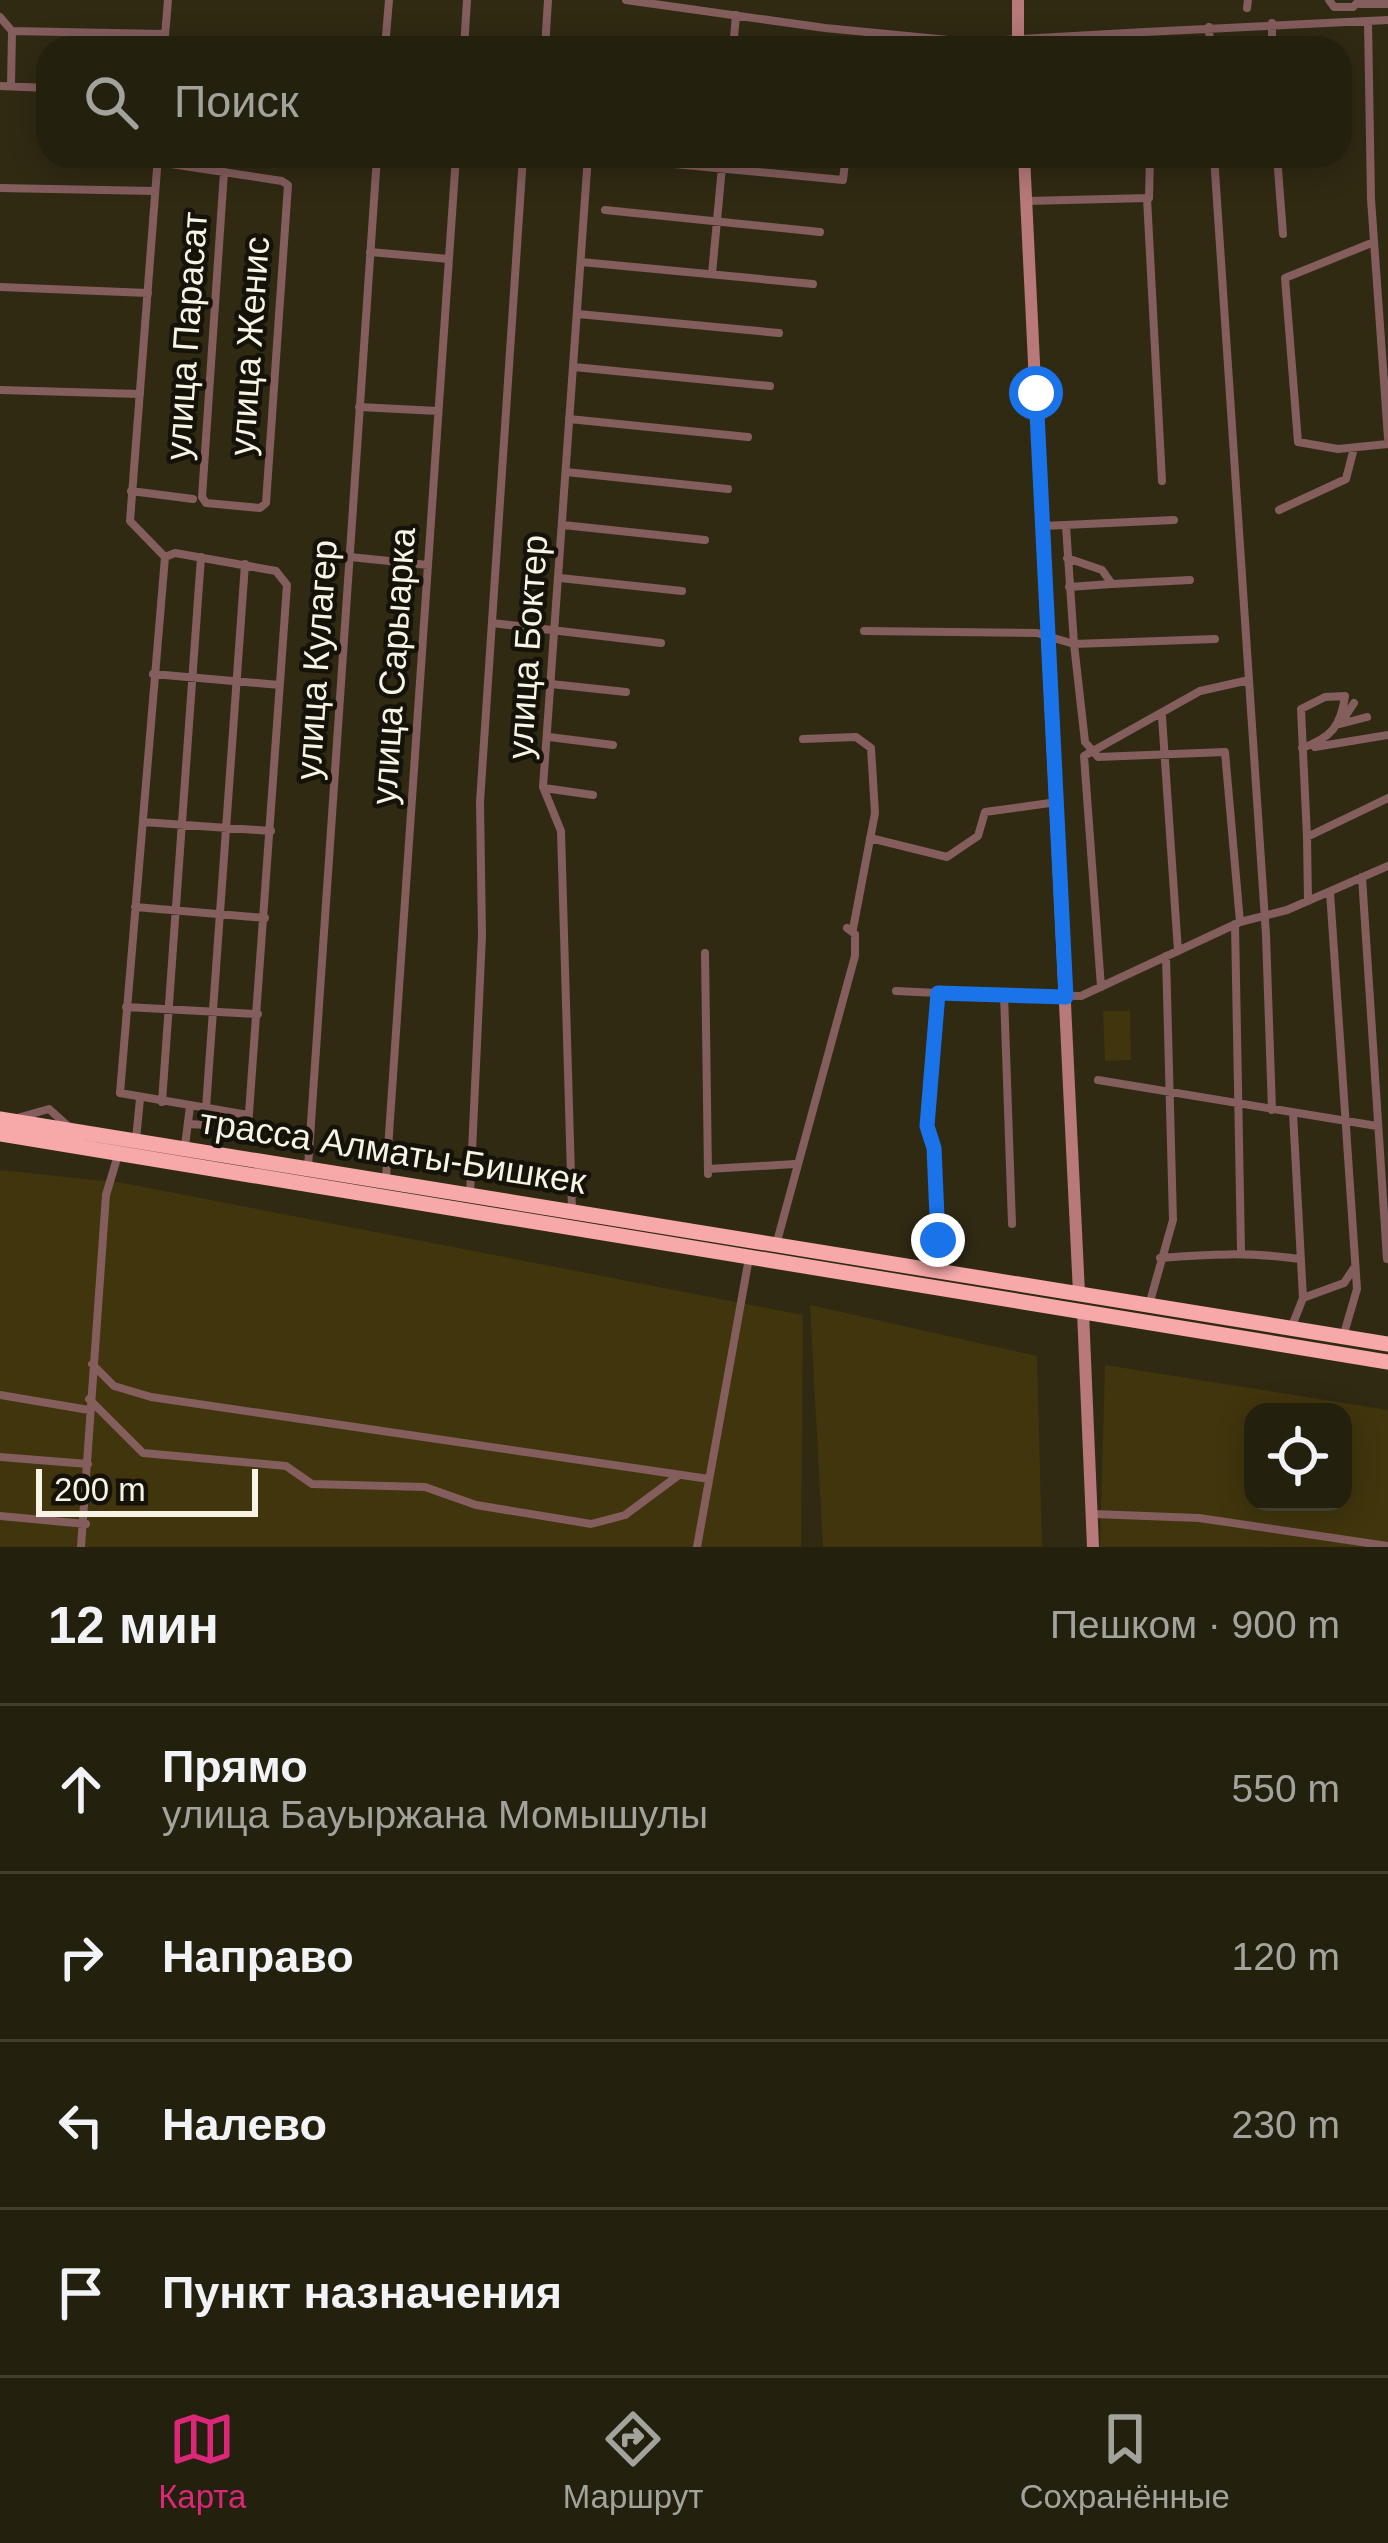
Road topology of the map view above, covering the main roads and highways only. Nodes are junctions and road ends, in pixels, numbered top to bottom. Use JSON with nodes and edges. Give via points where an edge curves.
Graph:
{"nodes":[{"id":1,"x":1,"y":1124,"type":"edge"},
{"id":2,"x":236,"y":1155,"type":"junction"},
{"id":3,"x":232,"y":1174,"type":"junction"},
{"id":4,"x":637,"y":1231,"type":"junction"},
{"id":5,"x":1388,"y":1344,"type":"edge"},
{"id":6,"x":1388,"y":1362,"type":"edge"}],
"edges":[{"from":1,"to":2,"type":"highway","name":"трасса Алматы-Бишкек"},
{"from":1,"to":3,"type":"highway","name":"трасса Алматы-Бишкек"},
{"from":2,"to":3,"type":"highway"},
{"from":2,"to":4,"type":"highway","name":"трасса Алматы-Бишкек","via":[[572,1211]]},
{"from":3,"to":4,"type":"highway","name":"трасса Алматы-Бишкек"},
{"from":4,"to":5,"type":"highway","name":"трасса Алматы-Бишкек"},
{"from":4,"to":6,"type":"highway","name":"трасса Алматы-Бишкек"}]}
